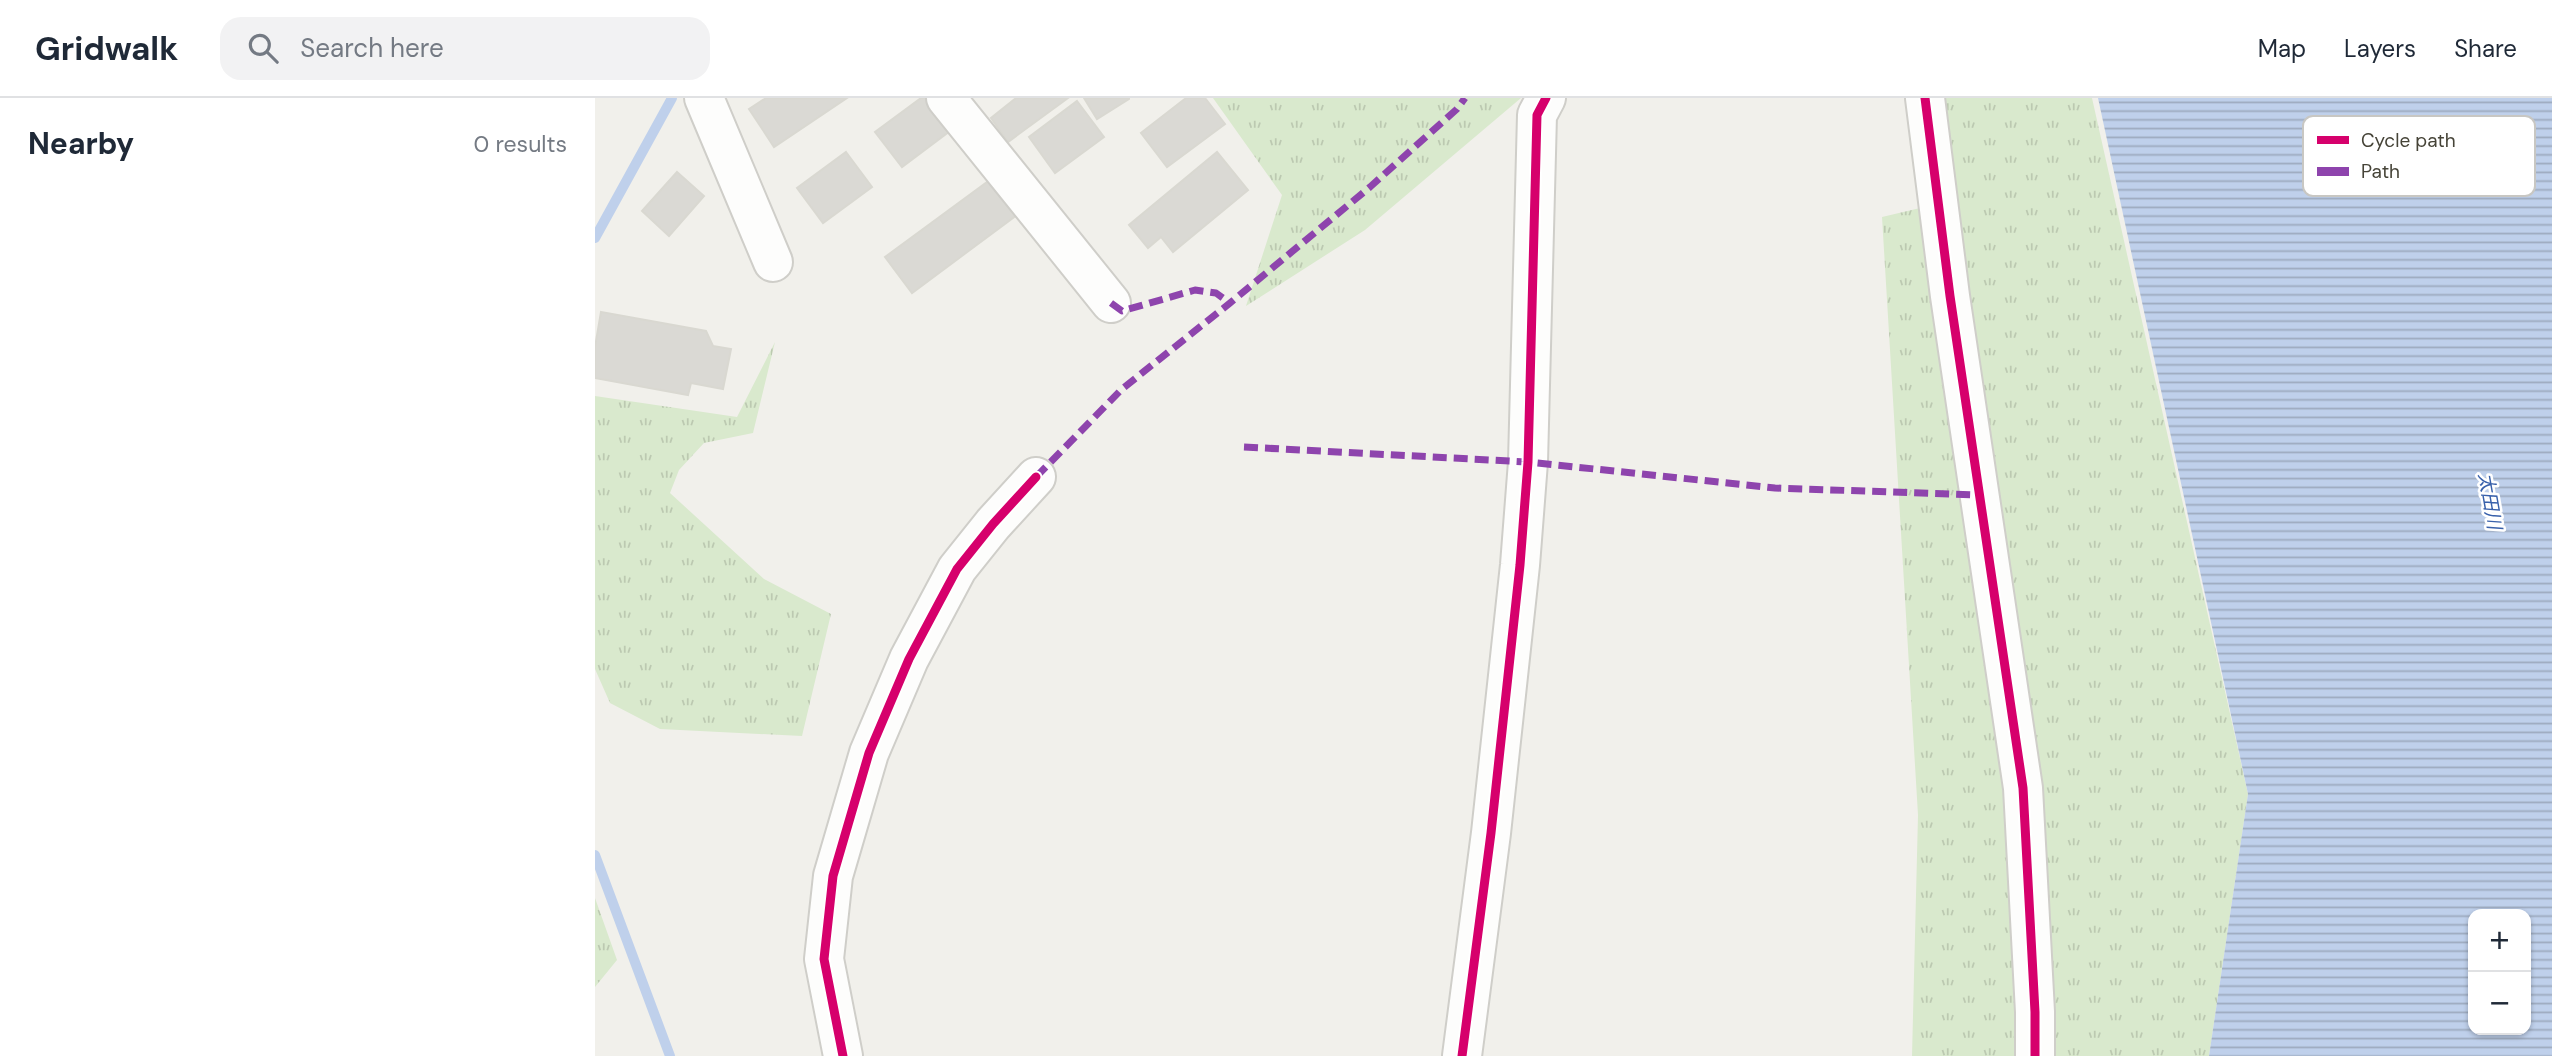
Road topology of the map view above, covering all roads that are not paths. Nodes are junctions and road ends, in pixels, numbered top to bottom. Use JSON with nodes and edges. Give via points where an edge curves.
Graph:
{"nodes":[{"id":1,"x":703,"y":98,"type":"edge"},
{"id":2,"x":946,"y":98,"type":"edge"},
{"id":3,"x":1546,"y":98,"type":"edge"},
{"id":4,"x":1925,"y":98,"type":"edge"},
{"id":5,"x":773,"y":262,"type":"dead end"},
{"id":6,"x":1111,"y":303,"type":"dead end"},
{"id":7,"x":1037,"y":477,"type":"dead end"},
{"id":8,"x":843,"y":1056,"type":"edge"},
{"id":9,"x":1462,"y":1056,"type":"edge"},
{"id":10,"x":2035,"y":1056,"type":"edge"}],
"edges":[{"from":1,"to":5,"type":"street"},
{"from":2,"to":6,"type":"street"},
{"from":3,"to":9,"type":"street","via":[[1537,115],[1528,462],[1520,565]]},
{"from":4,"to":10,"type":"street","via":[[2023,788]]},
{"from":7,"to":8,"type":"street","via":[[957,569],[909,659],[869,752],[833,876],[824,959]]}]}
